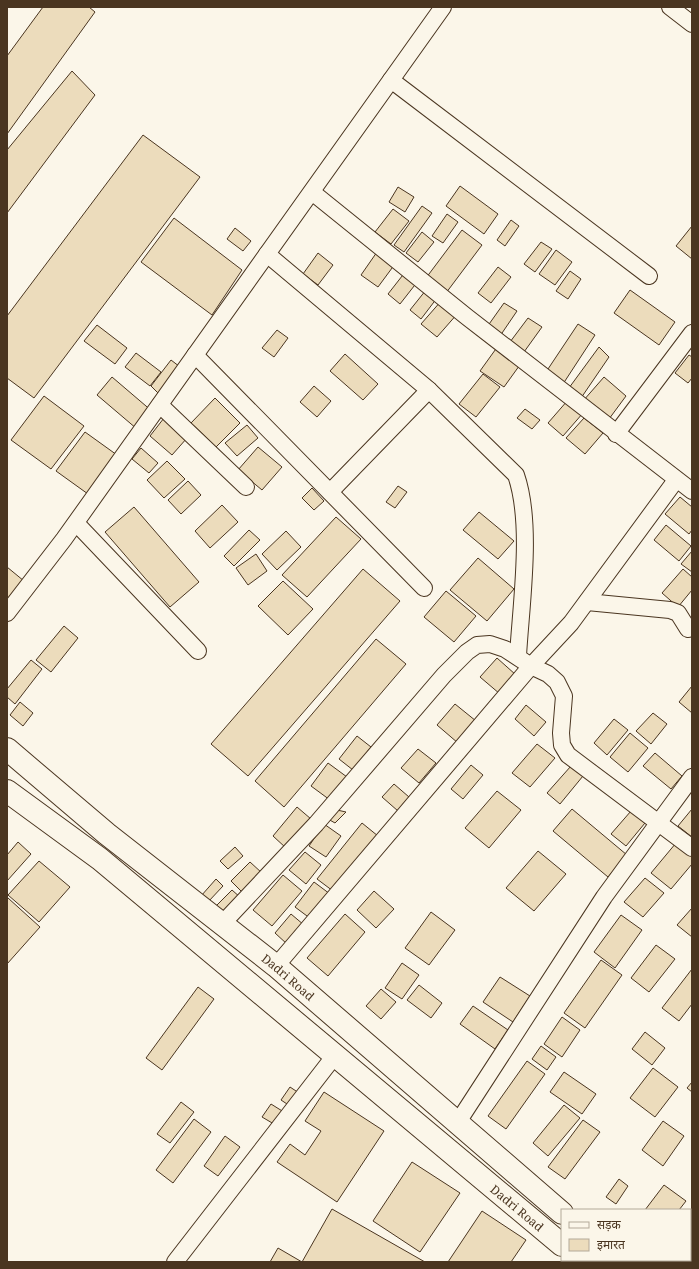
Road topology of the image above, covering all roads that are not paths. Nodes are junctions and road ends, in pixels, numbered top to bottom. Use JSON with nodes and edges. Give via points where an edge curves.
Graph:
{"nodes":[{"id":1,"x":443,"y":7,"type":"edge"},
{"id":2,"x":670,"y":7,"type":"edge"},
{"id":3,"x":692,"y":24,"type":"edge"},
{"id":4,"x":391,"y":80,"type":"junction"},
{"id":5,"x":312,"y":192,"type":"junction"},
{"id":6,"x":267,"y":254,"type":"junction"},
{"id":7,"x":649,"y":276,"type":"dead end"},
{"id":8,"x":692,"y":333,"type":"edge"},
{"id":9,"x":195,"y":355,"type":"junction"},
{"id":10,"x":429,"y":390,"type":"junction"},
{"id":11,"x":160,"y":405,"type":"junction"},
{"id":12,"x":616,"y":434,"type":"junction"},
{"id":13,"x":676,"y":480,"type":"junction"},
{"id":14,"x":246,"y":487,"type":"dead end"},
{"id":15,"x":330,"y":492,"type":"junction"},
{"id":16,"x":692,"y":492,"type":"edge"},
{"id":17,"x":76,"y":523,"type":"junction"},
{"id":18,"x":424,"y":588,"type":"dead end"},
{"id":19,"x":587,"y":602,"type":"junction"},
{"id":20,"x":7,"y":613,"type":"edge"},
{"id":21,"x":688,"y":629,"type":"dead end"},
{"id":22,"x":198,"y":651,"type":"dead end"},
{"id":23,"x":518,"y":656,"type":"junction"},
{"id":24,"x":531,"y":666,"type":"junction"},
{"id":25,"x":7,"y":749,"type":"edge"},
{"id":26,"x":692,"y":777,"type":"edge"},
{"id":27,"x":7,"y":791,"type":"edge"},
{"id":28,"x":658,"y":822,"type":"junction"},
{"id":29,"x":692,"y":848,"type":"edge"},
{"id":30,"x":222,"y":924,"type":"junction"},
{"id":31,"x":276,"y":966,"type":"junction"},
{"id":32,"x":336,"y":1054,"type":"junction"},
{"id":33,"x":458,"y":1122,"type":"junction"},
{"id":34,"x":561,"y":1213,"type":"edge"},
{"id":35,"x":561,"y":1244,"type":"edge"},
{"id":36,"x":175,"y":1262,"type":"edge"}],
"edges":[{"from":1,"to":4,"type":"street"},
{"from":2,"to":3,"type":"street"},
{"from":4,"to":5,"type":"street"},
{"from":4,"to":7,"type":"street"},
{"from":5,"to":6,"type":"street"},
{"from":5,"to":12,"type":"street"},
{"from":6,"to":9,"type":"street"},
{"from":6,"to":10,"type":"street"},
{"from":8,"to":12,"type":"street"},
{"from":9,"to":11,"type":"street"},
{"from":9,"to":15,"type":"street"},
{"from":10,"to":15,"type":"street"},
{"from":10,"to":23,"type":"street","via":[[516,475],[524,512]]},
{"from":11,"to":14,"type":"street"},
{"from":11,"to":17,"type":"street"},
{"from":12,"to":13,"type":"street"},
{"from":13,"to":16,"type":"street"},
{"from":13,"to":19,"type":"street"},
{"from":15,"to":18,"type":"street"},
{"from":17,"to":20,"type":"street"},
{"from":17,"to":22,"type":"street"},
{"from":19,"to":21,"type":"street","via":[[670,610],[678,613]]},
{"from":19,"to":24,"type":"street"},
{"from":23,"to":24,"type":"street"},
{"from":23,"to":30,"type":"street","via":[[490,644],[477,645],[467,652],[388,738],[316,824]]},
{"from":24,"to":28,"type":"street","via":[[548,674],[562,689],[562,745],[568,755]]},
{"from":24,"to":31,"type":"street"},
{"from":25,"to":30,"type":"main road","name":"Dadri Road","via":[[107,834]]},
{"from":26,"to":28,"type":"street"},
{"from":27,"to":32,"type":"main road","name":"Dadri Road","via":[[100,859]]},
{"from":28,"to":29,"type":"street"},
{"from":28,"to":33,"type":"street","via":[[604,897]]},
{"from":30,"to":31,"type":"main road","name":"Dadri Road"},
{"from":31,"to":33,"type":"main road","name":"Dadri Road"},
{"from":32,"to":35,"type":"main road","name":"Dadri Road"},
{"from":32,"to":36,"type":"street"},
{"from":33,"to":34,"type":"main road","name":"Dadri Road"}]}
